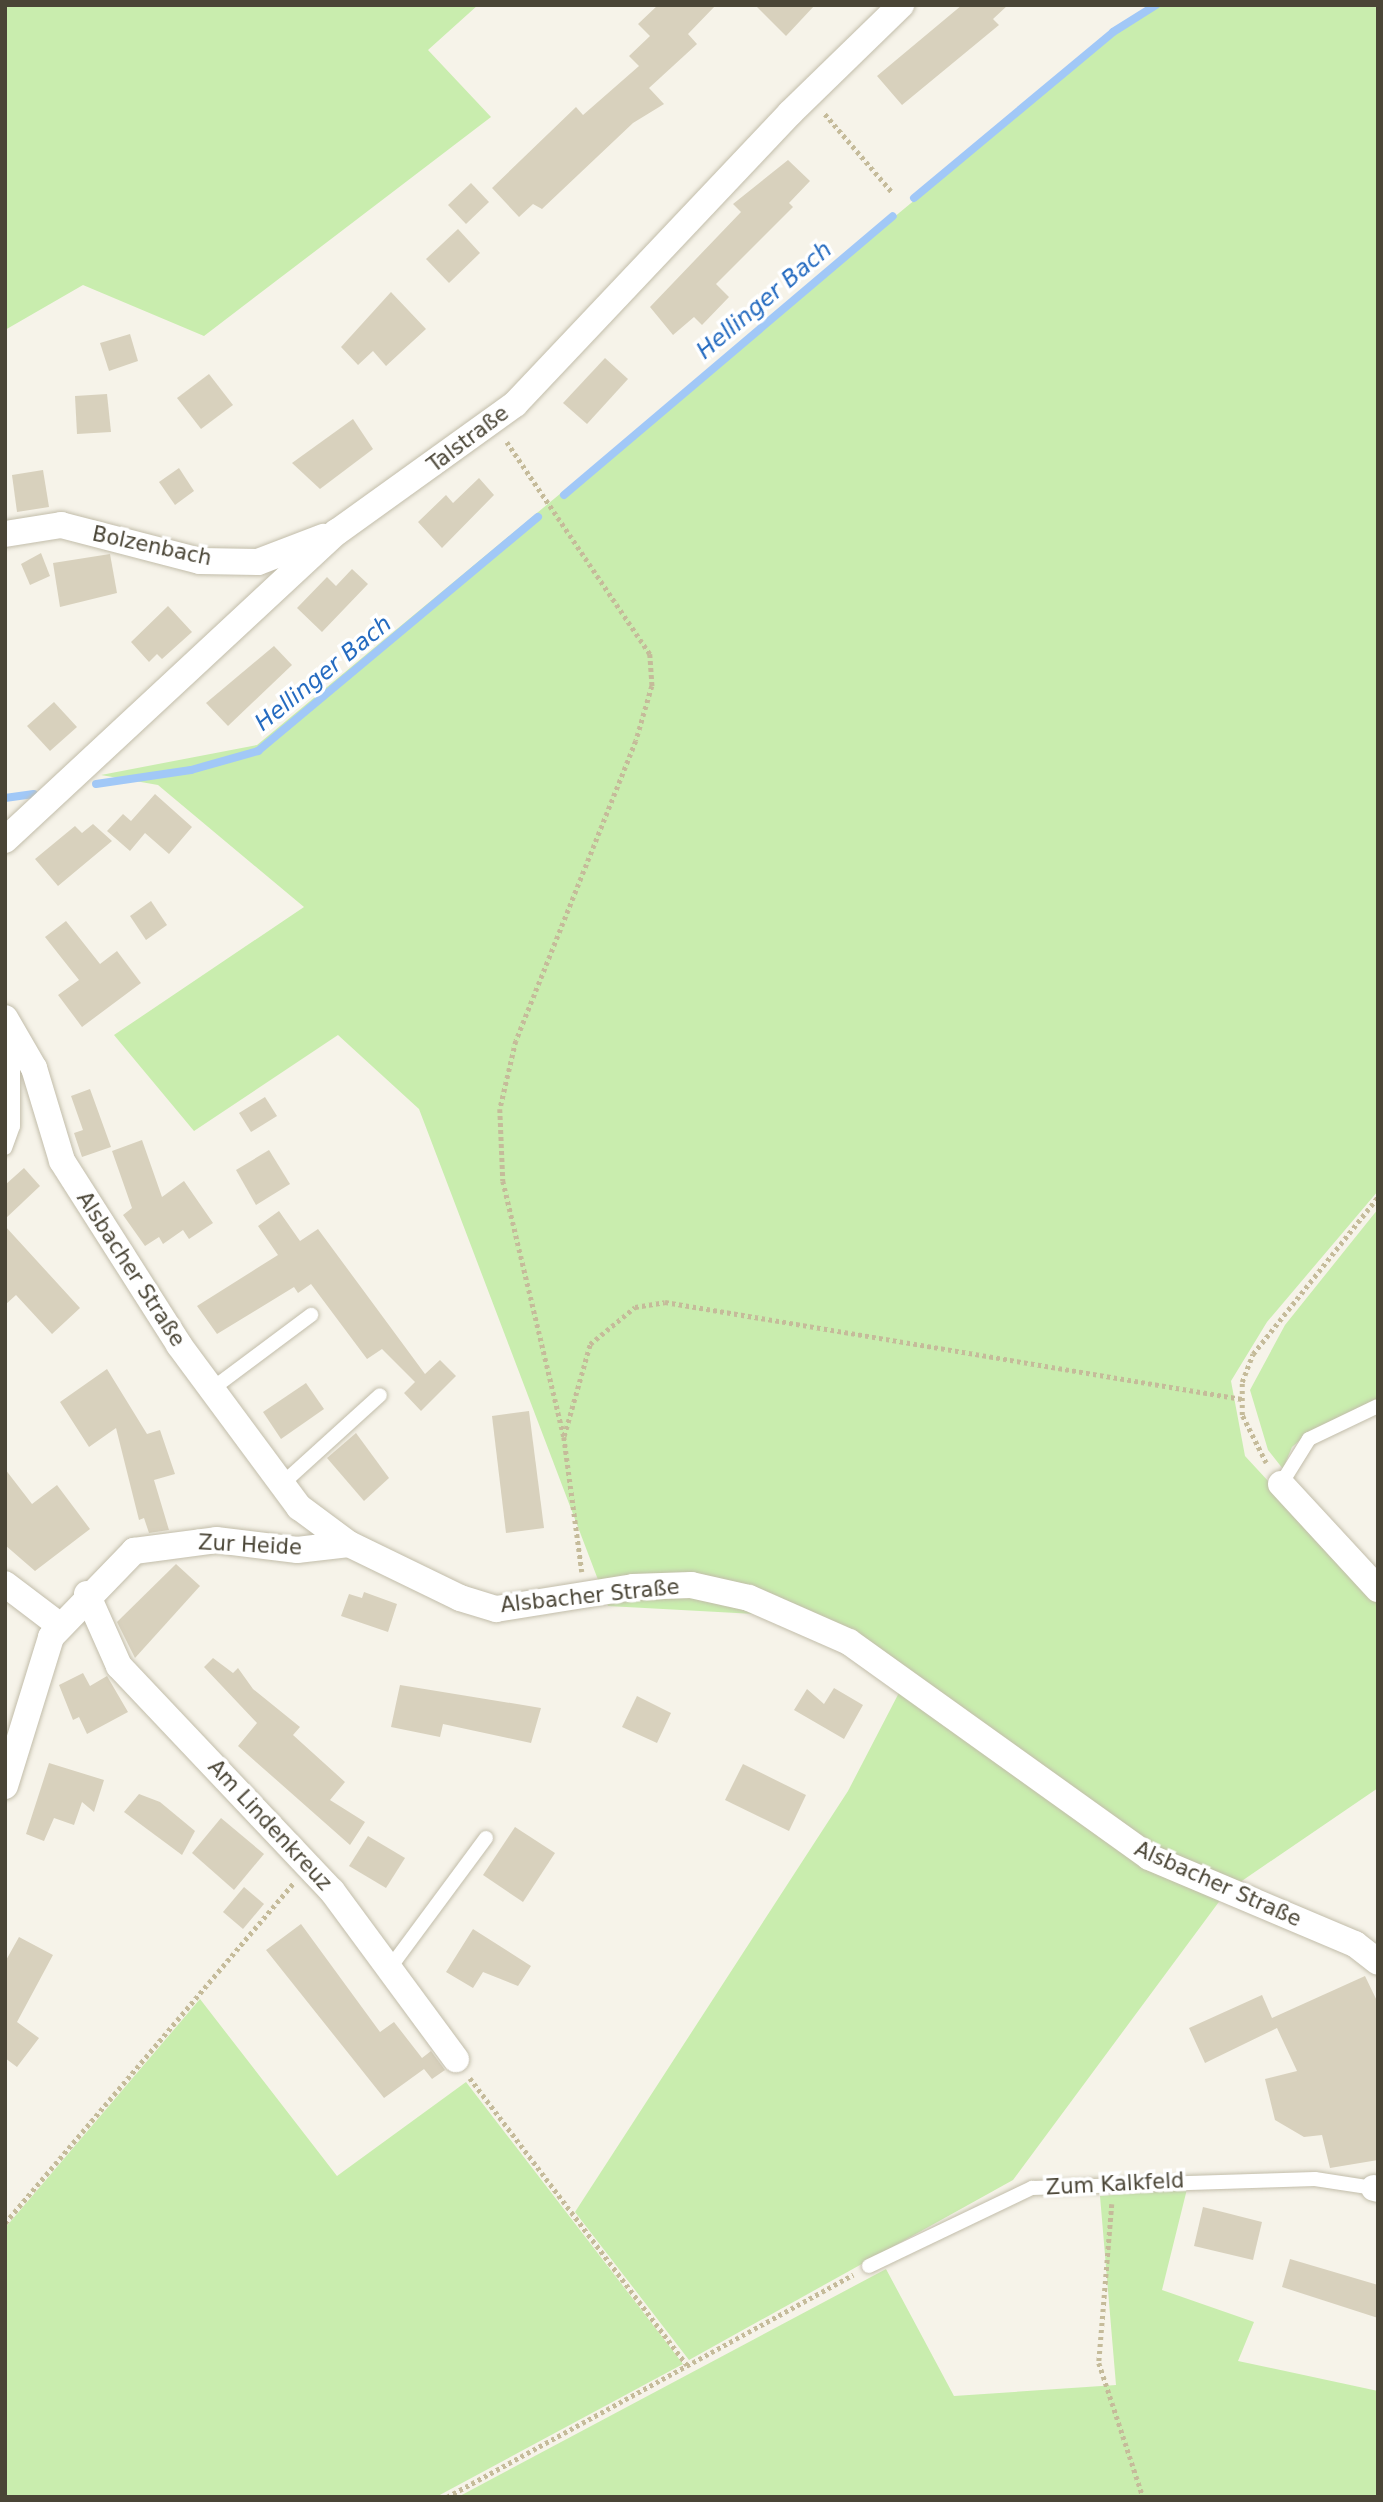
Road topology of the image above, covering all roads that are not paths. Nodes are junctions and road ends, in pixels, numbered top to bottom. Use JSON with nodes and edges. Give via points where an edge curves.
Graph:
{"nodes":[{"id":1,"x":901,"y":5,"type":"edge"},
{"id":2,"x":337,"y":532,"type":"junction"},
{"id":3,"x":5,"y":534,"type":"edge"},
{"id":4,"x":5,"y":840,"type":"edge"},
{"id":5,"x":10,"y":1021,"type":"edge"},
{"id":6,"x":5,"y":1148,"type":"edge"},
{"id":7,"x":311,"y":1315,"type":"dead end"},
{"id":8,"x":212,"y":1389,"type":"junction"},
{"id":9,"x":380,"y":1395,"type":"dead end"},
{"id":10,"x":1378,"y":1406,"type":"edge"},
{"id":11,"x":282,"y":1483,"type":"junction"},
{"id":12,"x":1281,"y":1484,"type":"joint"},
{"id":13,"x":349,"y":1544,"type":"junction"},
{"id":14,"x":5,"y":1584,"type":"edge"},
{"id":15,"x":1378,"y":1589,"type":"edge"},
{"id":16,"x":87,"y":1594,"type":"junction"},
{"id":17,"x":60,"y":1625,"type":"junction"},
{"id":18,"x":5,"y":1786,"type":"edge"},
{"id":19,"x":486,"y":1838,"type":"dead end"},
{"id":20,"x":1378,"y":1962,"type":"edge"},
{"id":21,"x":389,"y":1969,"type":"junction"},
{"id":22,"x":456,"y":2059,"type":"road end"},
{"id":23,"x":1376,"y":2188,"type":"edge"},
{"id":24,"x":869,"y":2266,"type":"road end"}],
"edges":[{"from":1,"to":2,"type":"street","name":"Talstraße","via":[[495,423]]},
{"from":2,"to":3,"type":"street","name":"Bolzenbach","via":[[258,562],[200,561],[61,525]]},
{"from":2,"to":4,"type":"street","name":"Talstraße"},
{"from":5,"to":6,"type":"lane","via":[[13,1126]]},
{"from":5,"to":8,"type":"street","name":"Alsbacher Straße","via":[[62,1161]]},
{"from":7,"to":8,"type":"lane"},
{"from":8,"to":11,"type":"street","name":"Alsbacher Straße"},
{"from":9,"to":11,"type":"lane"},
{"from":10,"to":12,"type":"lane","via":[[1308,1439]]},
{"from":11,"to":13,"type":"street","name":"Alsbacher Straße","via":[[299,1507]]},
{"from":12,"to":15,"type":"street"},
{"from":13,"to":16,"type":"street","name":"Zur Heide","via":[[297,1550],[173,1542],[134,1551]]},
{"from":13,"to":20,"type":"street","name":"Alsbacher Straße","via":[[460,1598],[496,1609],[691,1585],[749,1598],[849,1642],[1149,1857],[1355,1944]]},
{"from":14,"to":17,"type":"street"},
{"from":16,"to":17,"type":"street","name":"Zur Heide"},
{"from":16,"to":21,"type":"street","name":"Am Lindenkreuz","via":[[119,1666],[309,1864]]},
{"from":17,"to":18,"type":"street","name":"Zur Heide","via":[[37,1664]]},
{"from":19,"to":21,"type":"lane"},
{"from":21,"to":22,"type":"street","name":"Am Lindenkreuz"},
{"from":23,"to":24,"type":"lane","name":"Zum Kalkfeld","via":[[1315,2179],[1032,2188]]}]}
